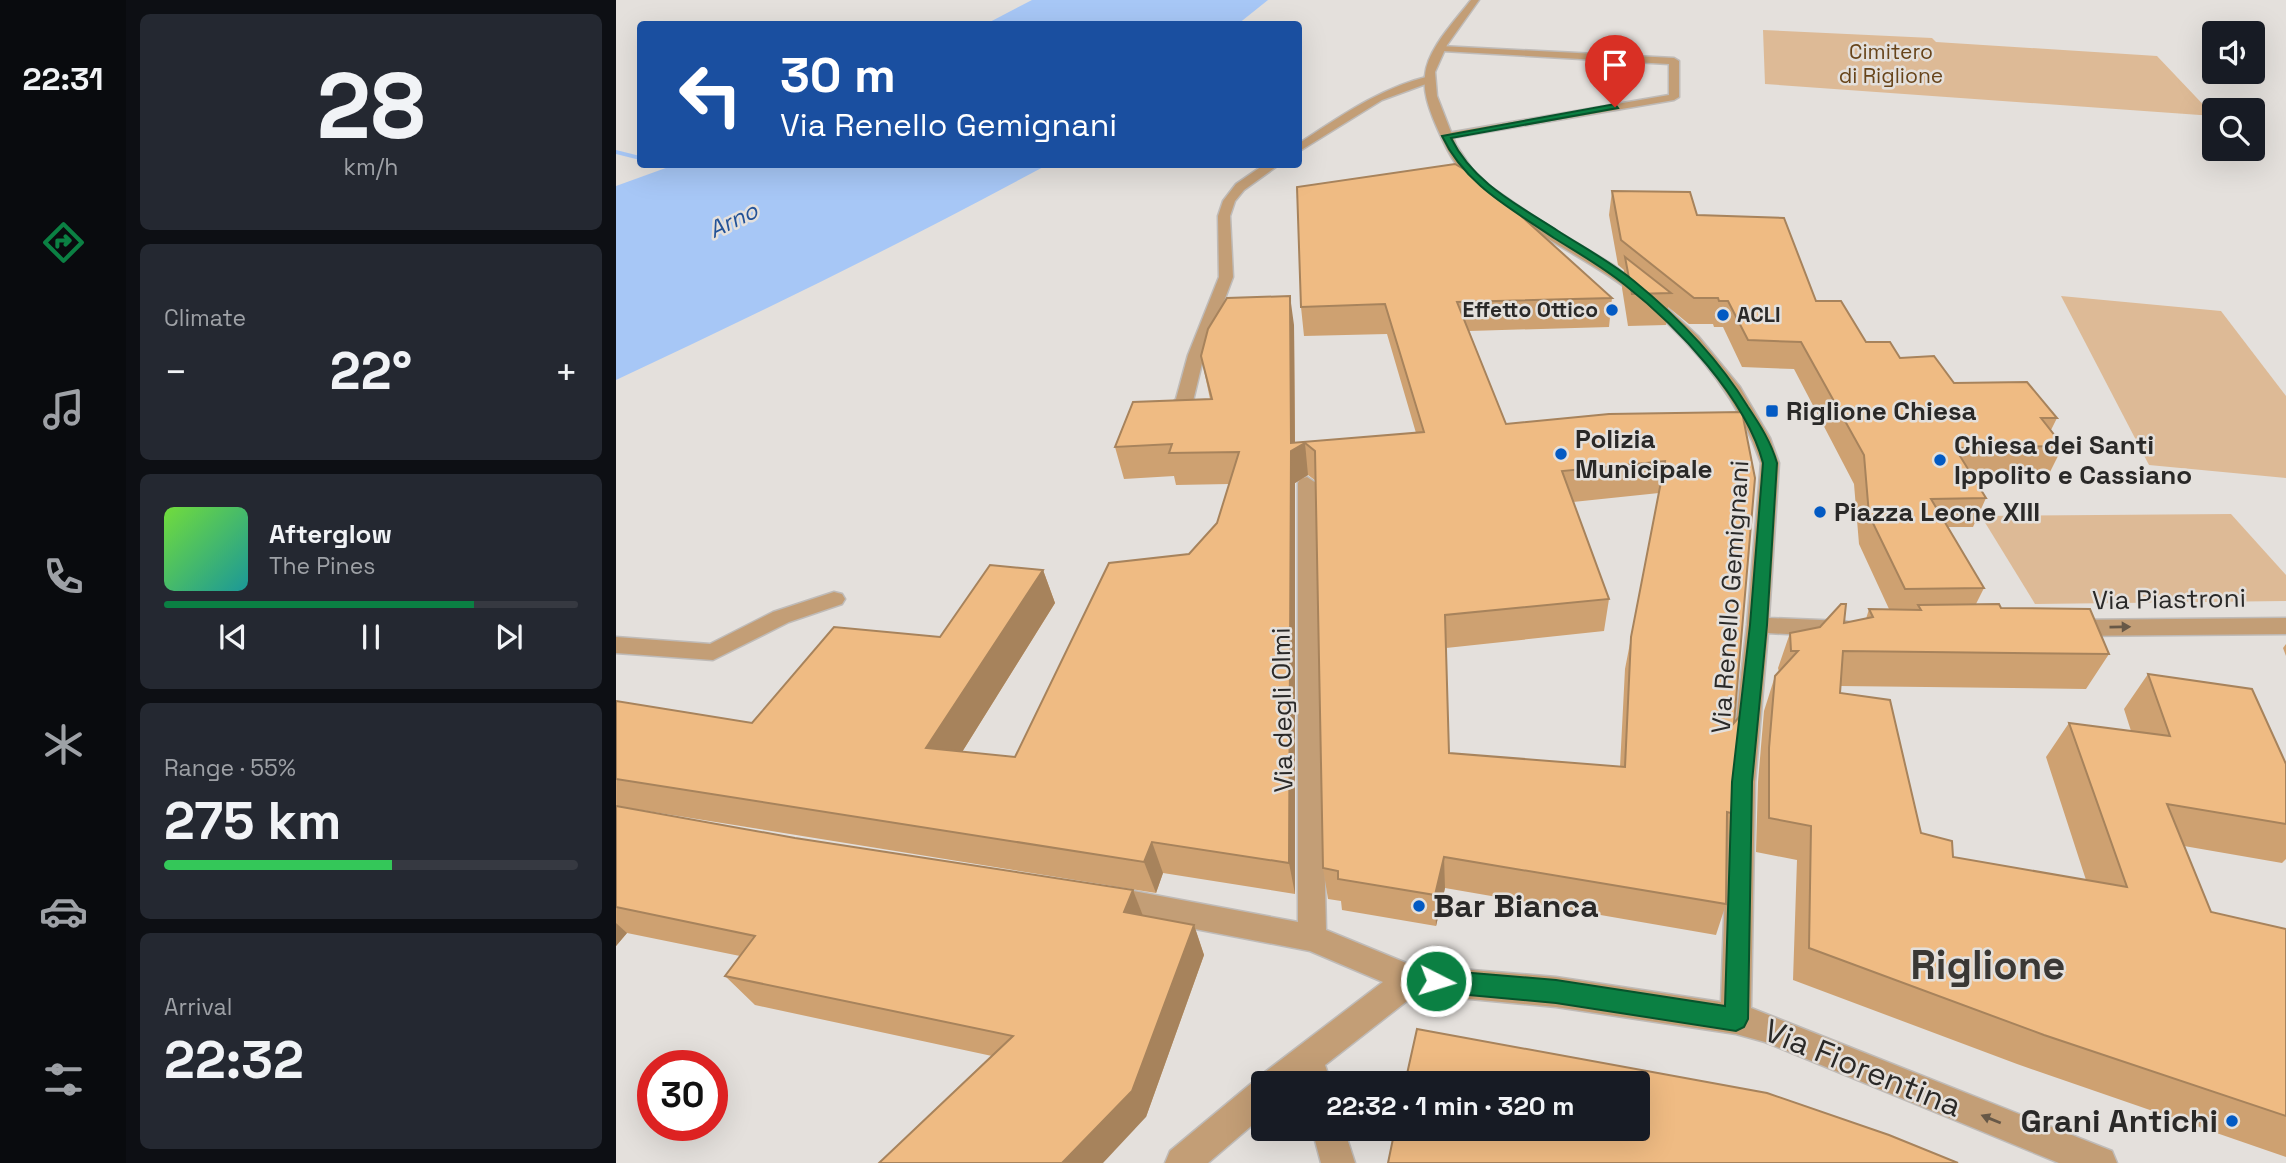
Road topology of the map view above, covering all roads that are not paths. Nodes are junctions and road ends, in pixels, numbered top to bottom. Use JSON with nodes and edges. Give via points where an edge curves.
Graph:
{"nodes":[{"id":1,"x":1475,"y":0,"type":"edge"},
{"id":2,"x":1443,"y":48,"type":"junction"},
{"id":3,"x":1430,"y":79,"type":"junction"},
{"id":4,"x":1446,"y":136,"type":"junction"},
{"id":5,"x":1302,"y":147,"type":"edge"},
{"id":6,"x":1269,"y":168,"type":"edge"},
{"id":7,"x":1160,"y":424,"type":"edge"},
{"id":8,"x":1307,"y":483,"type":"dead end"},
{"id":9,"x":834,"y":599,"type":"dead end"},
{"id":10,"x":1758,"y":625,"type":"junction"},
{"id":11,"x":2286,"y":626,"type":"edge"},
{"id":12,"x":2042,"y":628,"type":"edge"},
{"id":13,"x":1868,"y":629,"type":"edge"},
{"id":14,"x":616,"y":645,"type":"edge"},
{"id":15,"x":1080,"y":895,"type":"edge"},
{"id":16,"x":1312,"y":938,"type":"junction"},
{"id":17,"x":1412,"y":979,"type":"junction"},
{"id":18,"x":1736,"y":1019,"type":"junction"},
{"id":19,"x":1313,"y":1071,"type":"edge"},
{"id":20,"x":1251,"y":1104,"type":"edge"},
{"id":21,"x":1332,"y":1141,"type":"edge"},
{"id":22,"x":1182,"y":1163,"type":"edge"},
{"id":23,"x":1338,"y":1163,"type":"edge"},
{"id":24,"x":2099,"y":1163,"type":"edge"}],
"edges":[{"from":1,"to":2,"type":"street"},
{"from":2,"to":3,"type":"street"},
{"from":2,"to":4,"type":"street","via":[[1674,61],[1674,97]]},
{"from":3,"to":4,"type":"street","name":"Via Renello Gemignani"},
{"from":3,"to":5,"type":"street","via":[[1393,90]]},
{"from":4,"to":10,"type":"street","name":"Via Renello Gemignani","via":[[1454,153],[1483,186],[1648,298],[1706,356],[1747,414],[1765,443],[1770,463]]},
{"from":6,"to":7,"type":"street","via":[[1228,201],[1224,216],[1226,277],[1184,401]]},
{"from":8,"to":16,"type":"street","name":"Via degli Olmi"},
{"from":9,"to":14,"type":"street","via":[[781,617],[713,652]]},
{"from":10,"to":13,"type":"street"},
{"from":10,"to":18,"type":"street","name":"Via Renello Gemignani","via":[[1742,782]]},
{"from":12,"to":11,"type":"street","name":"Via Piastroni","one_way":true},
{"from":15,"to":16,"type":"street","name":"Via Fiorentina"},
{"from":16,"to":17,"type":"street","name":"Via Fiorentina"},
{"from":17,"to":18,"type":"street","name":"Via Fiorentina","via":[[1556,992]]},
{"from":17,"to":19,"type":"street"},
{"from":24,"to":18,"type":"street","name":"Via Fiorentina","one_way":true,"via":[[1786,1035]]},
{"from":20,"to":22,"type":"street"},
{"from":21,"to":23,"type":"street"}]}
